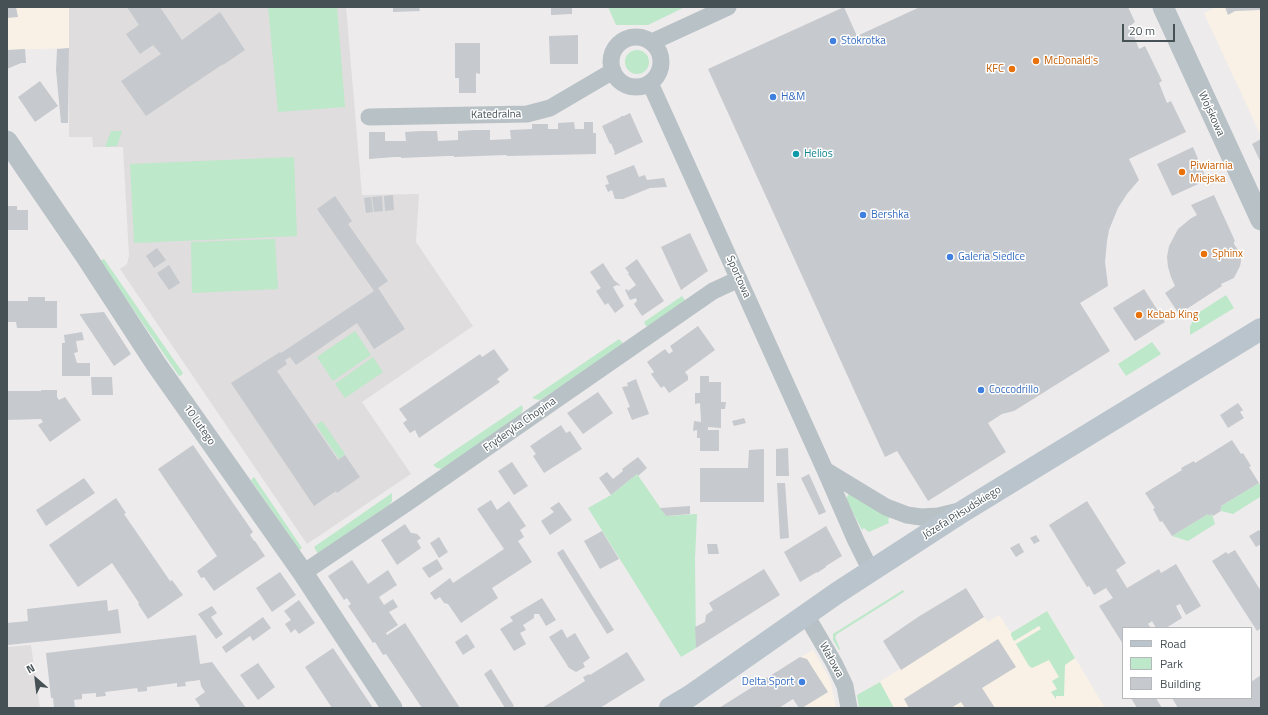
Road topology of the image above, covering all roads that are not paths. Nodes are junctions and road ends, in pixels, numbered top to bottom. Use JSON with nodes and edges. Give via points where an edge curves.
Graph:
{"nodes":[{"id":1,"x":728,"y":7,"type":"edge"},
{"id":2,"x":1163,"y":7,"type":"edge"},
{"id":3,"x":652,"y":42,"type":"junction"},
{"id":4,"x":613,"y":71,"type":"junction"},
{"id":5,"x":650,"y":83,"type":"junction"},
{"id":6,"x":369,"y":117,"type":"dead end"},
{"id":7,"x":7,"y":142,"type":"edge"},
{"id":8,"x":1261,"y":220,"type":"edge"},
{"id":9,"x":739,"y":279,"type":"junction"},
{"id":10,"x":1261,"y":329,"type":"edge"},
{"id":11,"x":825,"y":470,"type":"junction"},
{"id":12,"x":965,"y":510,"type":"junction"},
{"id":13,"x":871,"y":571,"type":"junction"},
{"id":14,"x":303,"y":573,"type":"junction"},
{"id":15,"x":806,"y":615,"type":"junction"},
{"id":16,"x":392,"y":708,"type":"edge"},
{"id":17,"x":670,"y":708,"type":"edge"},
{"id":18,"x":849,"y":708,"type":"edge"}],
"edges":[{"from":1,"to":3,"type":"street"},
{"from":2,"to":8,"type":"street","name":"Wojskowa"},
{"from":3,"to":4,"type":"street","via":[[640,37],[621,41],[612,56]]},
{"from":3,"to":5,"type":"street","via":[[661,55],[662,63],[656,78]]},
{"from":4,"to":5,"type":"street","via":[[622,83],[629,86]]},
{"from":4,"to":6,"type":"street","name":"Katedralna","via":[[550,108],[526,114]]},
{"from":5,"to":9,"type":"street","name":"Sportowa"},
{"from":7,"to":14,"type":"street","name":"10 Lutego","via":[[156,364]]},
{"from":9,"to":11,"type":"street","name":"Sportowa"},
{"from":9,"to":14,"type":"street","name":"Fryderyka Chopina","via":[[713,291]]},
{"from":10,"to":12,"type":"main road","name":"Józefa Piłsudskiego"},
{"from":11,"to":12,"type":"street","via":[[886,507],[907,516],[938,516]]},
{"from":11,"to":13,"type":"street","name":"Sportowa"},
{"from":12,"to":13,"type":"main road","name":"Józefa Piłsudskiego"},
{"from":13,"to":15,"type":"main road","name":"Józefa Piłsudskiego"},
{"from":14,"to":16,"type":"street","name":"10 Lutego"},
{"from":15,"to":17,"type":"main road","name":"Józefa Piłsudskiego"},
{"from":15,"to":18,"type":"street","name":"Wałowa","via":[[845,686]]}]}
